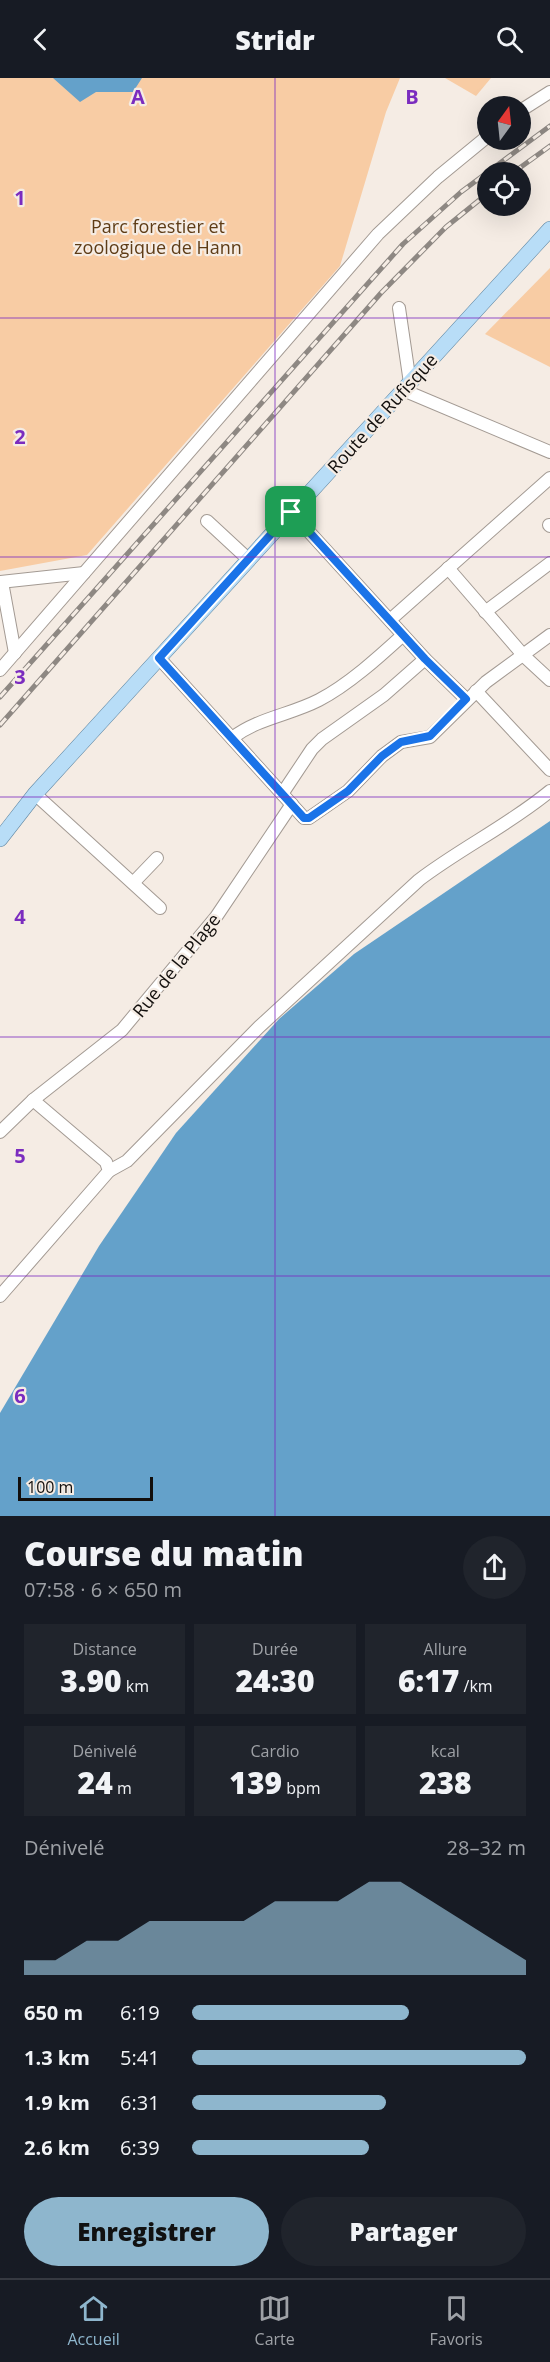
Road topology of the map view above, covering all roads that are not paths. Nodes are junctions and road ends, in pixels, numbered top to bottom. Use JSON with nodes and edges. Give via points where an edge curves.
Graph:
{"nodes":[{"id":1,"x":550,"y":92,"type":"edge"},
{"id":2,"x":531,"y":104,"type":"edge"},
{"id":3,"x":477,"y":145,"type":"edge"},
{"id":4,"x":550,"y":229,"type":"edge"},
{"id":5,"x":399,"y":308,"type":"dead end"},
{"id":6,"x":406,"y":387,"type":"junction"},
{"id":7,"x":550,"y":452,"type":"edge"},
{"id":8,"x":550,"y":478,"type":"edge"},
{"id":9,"x":291,"y":512,"type":"junction"},
{"id":10,"x":207,"y":521,"type":"dead end"},
{"id":11,"x":248,"y":559,"type":"junction"},
{"id":12,"x":550,"y":563,"type":"edge"},
{"id":13,"x":448,"y":568,"type":"junction"},
{"id":14,"x":84,"y":573,"type":"junction"},
{"id":15,"x":1,"y":582,"type":"edge"},
{"id":16,"x":485,"y":612,"type":"junction"},
{"id":17,"x":390,"y":620,"type":"junction"},
{"id":18,"x":403,"y":635,"type":"junction"},
{"id":19,"x":550,"y":635,"type":"edge"},
{"id":20,"x":15,"y":653,"type":"junction"},
{"id":21,"x":524,"y":656,"type":"junction"},
{"id":22,"x":159,"y":658,"type":"junction"},
{"id":23,"x":425,"y":659,"type":"junction"},
{"id":24,"x":0,"y":670,"type":"edge"},
{"id":25,"x":550,"y":680,"type":"edge"},
{"id":26,"x":471,"y":695,"type":"junction"},
{"id":27,"x":232,"y":738,"type":"junction"},
{"id":28,"x":550,"y":770,"type":"edge"},
{"id":29,"x":550,"y":791,"type":"edge"},
{"id":30,"x":35,"y":794,"type":"junction"},
{"id":31,"x":282,"y":794,"type":"junction"},
{"id":32,"x":292,"y":804,"type":"junction"},
{"id":33,"x":0,"y":839,"type":"edge"},
{"id":34,"x":157,"y":858,"type":"dead end"},
{"id":35,"x":133,"y":883,"type":"junction"},
{"id":36,"x":160,"y":908,"type":"dead end"},
{"id":37,"x":33,"y":1100,"type":"junction"},
{"id":38,"x":0,"y":1132,"type":"edge"},
{"id":39,"x":109,"y":1171,"type":"junction"},
{"id":40,"x":0,"y":1296,"type":"edge"}],
"edges":[{"from":1,"to":2,"type":"street"},
{"from":3,"to":14,"type":"street","via":[[378,234]]},
{"from":4,"to":6,"type":"main road","name":"Route de Rufisque"},
{"from":5,"to":6,"type":"street"},
{"from":6,"to":7,"type":"street"},
{"from":6,"to":9,"type":"main road","name":"Route de Rufisque"},
{"from":8,"to":13,"type":"street"},
{"from":9,"to":11,"type":"main road","name":"Route de Rufisque"},
{"from":9,"to":17,"type":"street"},
{"from":10,"to":11,"type":"street"},
{"from":11,"to":22,"type":"main road","name":"Route de Rufisque"},
{"from":12,"to":16,"type":"street"},
{"from":13,"to":16,"type":"street"},
{"from":13,"to":17,"type":"street"},
{"from":14,"to":15,"type":"street"},
{"from":14,"to":20,"type":"street"},
{"from":15,"to":20,"type":"street"},
{"from":16,"to":21,"type":"street"},
{"from":17,"to":18,"type":"street"},
{"from":18,"to":23,"type":"street"},
{"from":18,"to":27,"type":"street","via":[[322,698],[284,717],[253,724]]},
{"from":19,"to":21,"type":"street"},
{"from":20,"to":24,"type":"street"},
{"from":21,"to":25,"type":"street"},
{"from":21,"to":26,"type":"street"},
{"from":22,"to":27,"type":"street"},
{"from":22,"to":30,"type":"main road","name":"Route de Rufisque"},
{"from":23,"to":26,"type":"street"},
{"from":23,"to":31,"type":"street","via":[[384,695],[321,739]]},
{"from":26,"to":28,"type":"street"},
{"from":26,"to":32,"type":"street","via":[[430,736],[401,742],[314,818],[304,818]]},
{"from":27,"to":31,"type":"street"},
{"from":29,"to":39,"type":"street","via":[[419,880],[259,1027],[127,1161]]},
{"from":30,"to":33,"type":"main road","name":"Route de Rufisque"},
{"from":30,"to":35,"type":"street"},
{"from":31,"to":32,"type":"street"},
{"from":32,"to":37,"type":"street","name":"Rue de la Plage","via":[[216,917],[122,1030]]},
{"from":34,"to":35,"type":"street"},
{"from":35,"to":36,"type":"street"},
{"from":37,"to":38,"type":"street","name":"Rue de la Plage"},
{"from":37,"to":39,"type":"street","via":[[106,1162]]},
{"from":39,"to":40,"type":"street"}]}
